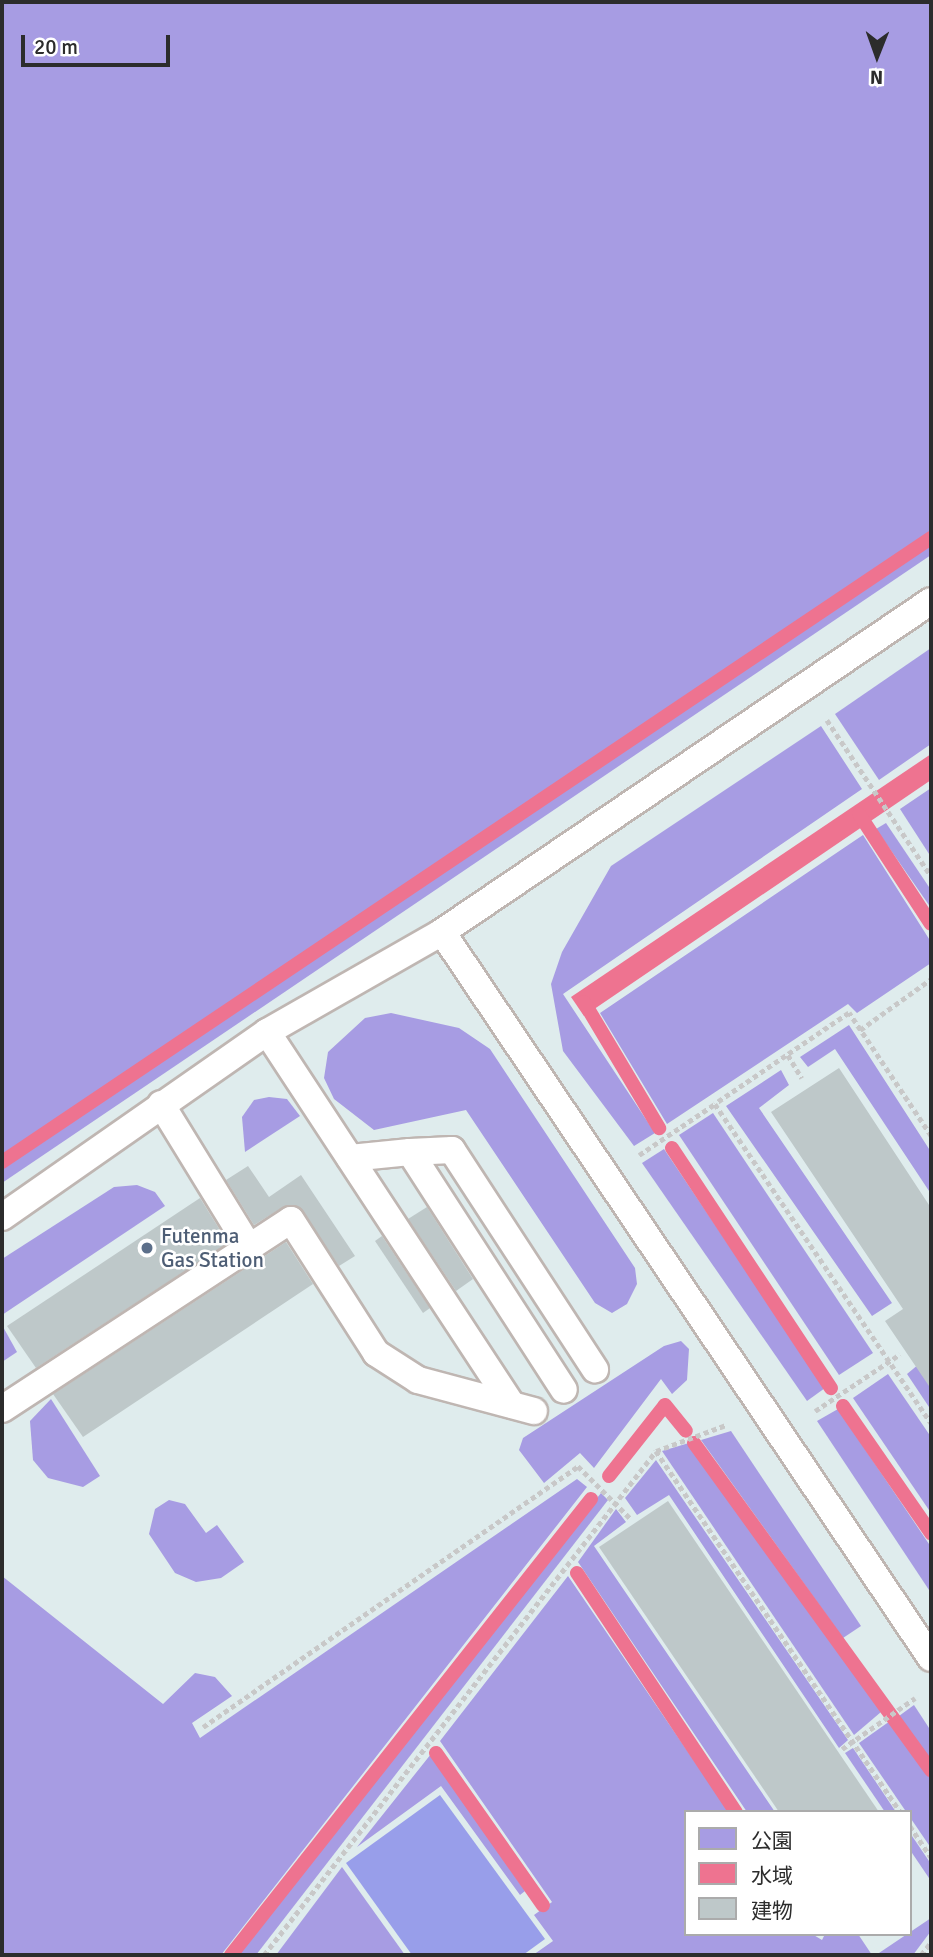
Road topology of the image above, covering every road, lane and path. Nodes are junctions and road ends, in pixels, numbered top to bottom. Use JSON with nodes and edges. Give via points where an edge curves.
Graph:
{"nodes":[{"id":1,"x":931,"y":601,"type":"edge"},
{"id":2,"x":823,"y":715,"type":"dead end"},
{"id":3,"x":931,"y":876,"type":"edge"},
{"id":4,"x":442,"y":932,"type":"junction"},
{"id":5,"x":931,"y":979,"type":"edge"},
{"id":6,"x":860,"y":1030,"type":"junction"},
{"id":7,"x":267,"y":1032,"type":"junction"},
{"id":8,"x":788,"y":1055,"type":"junction"},
{"id":9,"x":802,"y":1078,"type":"dead end"},
{"id":10,"x":161,"y":1104,"type":"junction"},
{"id":11,"x":715,"y":1104,"type":"junction"},
{"id":12,"x":931,"y":1136,"type":"edge"},
{"id":13,"x":410,"y":1152,"type":"junction"},
{"id":14,"x":639,"y":1155,"type":"dead end"},
{"id":15,"x":350,"y":1158,"type":"junction"},
{"id":16,"x":2,"y":1217,"type":"edge"},
{"id":17,"x":249,"y":1247,"type":"junction"},
{"id":18,"x":900,"y":1354,"type":"dead end"},
{"id":19,"x":889,"y":1362,"type":"junction"},
{"id":20,"x":595,"y":1369,"type":"dead end"},
{"id":21,"x":564,"y":1390,"type":"dead end"},
{"id":22,"x":2,"y":1409,"type":"edge"},
{"id":23,"x":815,"y":1411,"type":"dead end"},
{"id":24,"x":731,"y":1423,"type":"dead end"},
{"id":25,"x":931,"y":1423,"type":"edge"},
{"id":26,"x":656,"y":1451,"type":"junction"},
{"id":27,"x":618,"y":1500,"type":"junction"},
{"id":28,"x":631,"y":1519,"type":"dead end"},
{"id":29,"x":931,"y":1658,"type":"edge"},
{"id":30,"x":915,"y":1698,"type":"dead end"},
{"id":31,"x":202,"y":1727,"type":"dead end"},
{"id":32,"x":853,"y":1742,"type":"junction"},
{"id":33,"x":842,"y":1749,"type":"dead end"},
{"id":34,"x":899,"y":1810,"type":"edge"},
{"id":35,"x":912,"y":1829,"type":"edge"},
{"id":36,"x":931,"y":1857,"type":"edge"},
{"id":37,"x":931,"y":1942,"type":"edge"},
{"id":38,"x":264,"y":1955,"type":"edge"},
{"id":39,"x":921,"y":1955,"type":"edge"}],
"edges":[{"from":1,"to":4,"type":"lane"},
{"from":2,"to":3,"type":"path"},
{"from":4,"to":7,"type":"lane"},
{"from":4,"to":29,"type":"lane"},
{"from":5,"to":6,"type":"path"},
{"from":6,"to":8,"type":"path","via":[[849,1013]]},
{"from":6,"to":12,"type":"path"},
{"from":7,"to":10,"type":"lane"},
{"from":7,"to":15,"type":"lane"},
{"from":8,"to":9,"type":"path"},
{"from":8,"to":11,"type":"path"},
{"from":10,"to":16,"type":"lane"},
{"from":10,"to":17,"type":"lane"},
{"from":11,"to":14,"type":"path"},
{"from":11,"to":19,"type":"path"},
{"from":13,"to":15,"type":"lane"},
{"from":13,"to":20,"type":"lane","via":[[452,1150]]},
{"from":13,"to":21,"type":"lane"},
{"from":15,"to":17,"type":"lane","via":[[523,1408],[418,1380],[376,1353],[291,1220]]},
{"from":17,"to":22,"type":"lane"},
{"from":18,"to":19,"type":"path"},
{"from":19,"to":23,"type":"path"},
{"from":19,"to":25,"type":"path"},
{"from":24,"to":26,"type":"path"},
{"from":26,"to":27,"type":"path"},
{"from":26,"to":32,"type":"path"},
{"from":27,"to":28,"type":"path"},
{"from":27,"to":31,"type":"path","via":[[578,1466]]},
{"from":27,"to":38,"type":"path"},
{"from":30,"to":32,"type":"path"},
{"from":32,"to":33,"type":"path"},
{"from":32,"to":34,"type":"path"},
{"from":35,"to":36,"type":"path"},
{"from":37,"to":39,"type":"path"}]}
